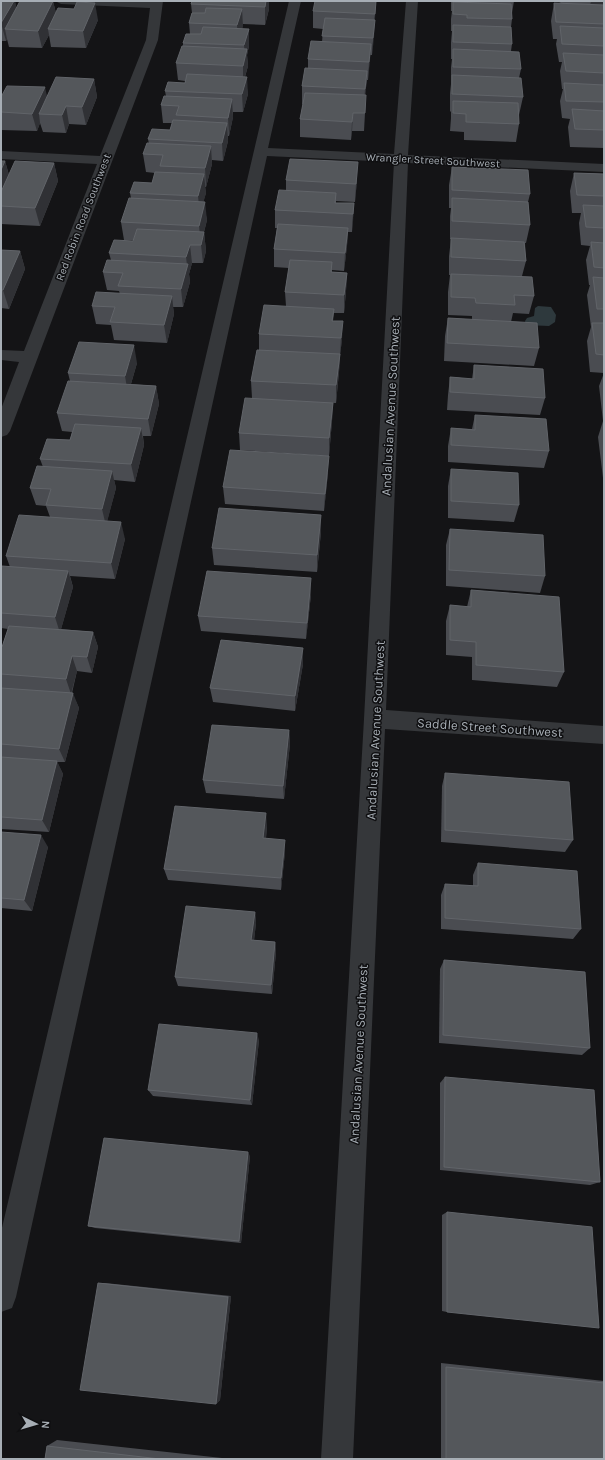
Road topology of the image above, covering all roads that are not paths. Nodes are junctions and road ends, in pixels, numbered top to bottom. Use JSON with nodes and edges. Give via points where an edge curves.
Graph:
{"nodes":[{"id":1,"x":61,"y":1,"type":"edge"},
{"id":2,"x":295,"y":1,"type":"edge"},
{"id":3,"x":412,"y":1,"type":"edge"},
{"id":4,"x":156,"y":3,"type":"edge"},
{"id":5,"x":261,"y":152,"type":"junction"},
{"id":6,"x":1,"y":155,"type":"edge"},
{"id":7,"x":401,"y":158,"type":"junction"},
{"id":8,"x":105,"y":160,"type":"junction"},
{"id":9,"x":604,"y":168,"type":"edge"},
{"id":10,"x":1,"y":355,"type":"edge"},
{"id":11,"x":29,"y":357,"type":"junction"},
{"id":12,"x":1,"y":431,"type":"edge"},
{"id":13,"x":375,"y":719,"type":"junction"},
{"id":14,"x":604,"y":735,"type":"edge"},
{"id":15,"x":1,"y":1296,"type":"edge"},
{"id":16,"x":337,"y":1459,"type":"edge"}],
"edges":[{"from":1,"to":4,"type":"street"},
{"from":2,"to":5,"type":"street"},
{"from":3,"to":7,"type":"street","name":"Andalusian Avenue Southwest"},
{"from":4,"to":8,"type":"street","name":"Red Robin Road Southwest","via":[[152,40]]},
{"from":5,"to":7,"type":"street","name":"Wrangler Street Southwest"},
{"from":5,"to":15,"type":"street"},
{"from":6,"to":8,"type":"street"},
{"from":7,"to":9,"type":"street","name":"Wrangler Street Southwest"},
{"from":7,"to":13,"type":"street","name":"Andalusian Avenue Southwest"},
{"from":8,"to":11,"type":"street","name":"Red Robin Road Southwest"},
{"from":10,"to":11,"type":"street"},
{"from":11,"to":12,"type":"street","name":"Red Robin Road Southwest"},
{"from":13,"to":14,"type":"street","name":"Saddle Street Southwest"},
{"from":13,"to":16,"type":"street","name":"Andalusian Avenue Southwest"}]}
